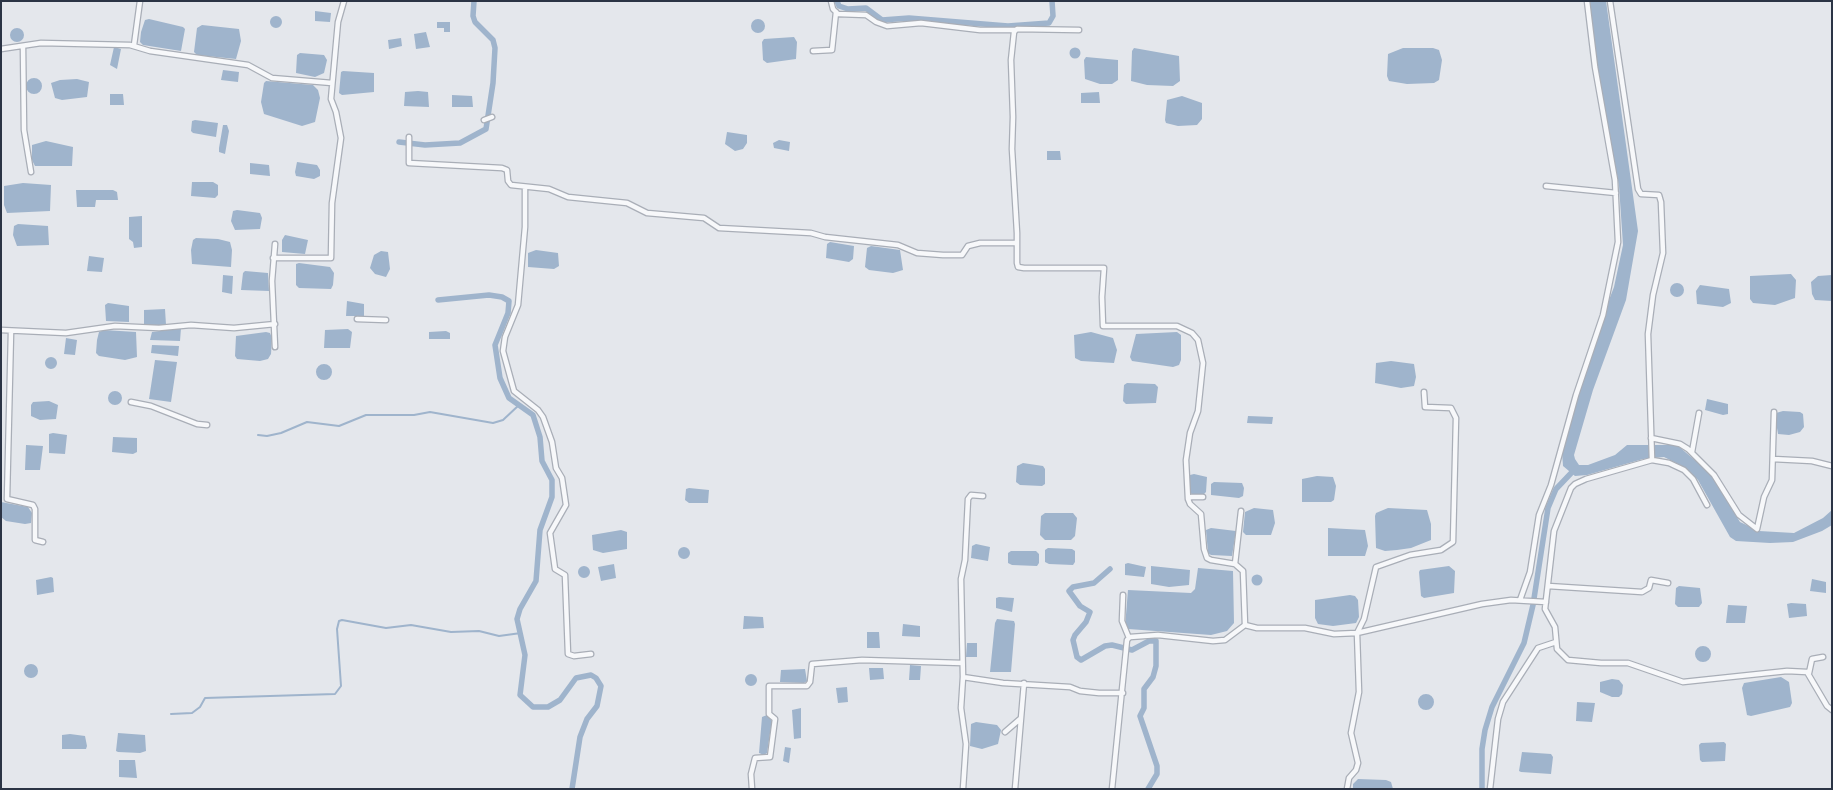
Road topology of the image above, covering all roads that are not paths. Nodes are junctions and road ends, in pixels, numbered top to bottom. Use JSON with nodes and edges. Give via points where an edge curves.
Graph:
{"nodes":[{"id":1,"x":140,"y":1,"type":"edge"},
{"id":2,"x":344,"y":1,"type":"edge"},
{"id":3,"x":831,"y":1,"type":"edge"},
{"id":4,"x":1587,"y":1,"type":"edge"},
{"id":5,"x":1610,"y":1,"type":"edge"},
{"id":6,"x":836,"y":12,"type":"junction"},
{"id":7,"x":1015,"y":30,"type":"junction"},
{"id":8,"x":1079,"y":30,"type":"dead end"},
{"id":9,"x":134,"y":45,"type":"junction"},
{"id":10,"x":23,"y":46,"type":"junction"},
{"id":11,"x":1,"y":49,"type":"edge"},
{"id":12,"x":813,"y":51,"type":"dead end"},
{"id":13,"x":332,"y":84,"type":"junction"},
{"id":14,"x":492,"y":117,"type":"dead end"},
{"id":15,"x":484,"y":120,"type":"dead end"},
{"id":16,"x":409,"y":137,"type":"dead end"},
{"id":17,"x":31,"y":172,"type":"dead end"},
{"id":18,"x":1546,"y":186,"type":"dead end"},
{"id":19,"x":525,"y":188,"type":"junction"},
{"id":20,"x":1616,"y":193,"type":"junction"},
{"id":21,"x":1017,"y":243,"type":"junction"},
{"id":22,"x":275,"y":244,"type":"dead end"},
{"id":23,"x":273,"y":258,"type":"junction"},
{"id":24,"x":357,"y":319,"type":"dead end"},
{"id":25,"x":386,"y":320,"type":"dead end"},
{"id":26,"x":275,"y":324,"type":"junction"},
{"id":27,"x":1,"y":330,"type":"edge"},
{"id":28,"x":11,"y":332,"type":"junction"},
{"id":29,"x":275,"y":347,"type":"dead end"},
{"id":30,"x":1424,"y":392,"type":"dead end"},
{"id":31,"x":131,"y":402,"type":"dead end"},
{"id":32,"x":1774,"y":412,"type":"dead end"},
{"id":33,"x":1699,"y":413,"type":"dead end"},
{"id":34,"x":207,"y":425,"type":"dead end"},
{"id":35,"x":1652,"y":440,"type":"junction"},
{"id":36,"x":1692,"y":452,"type":"junction"},
{"id":37,"x":1652,"y":458,"type":"junction"},
{"id":38,"x":1773,"y":459,"type":"junction"},
{"id":39,"x":1832,"y":466,"type":"edge"},
{"id":40,"x":983,"y":496,"type":"dead end"},
{"id":41,"x":1203,"y":497,"type":"dead end"},
{"id":42,"x":1188,"y":499,"type":"junction"},
{"id":43,"x":1707,"y":505,"type":"dead end"},
{"id":44,"x":1241,"y":511,"type":"dead end"},
{"id":45,"x":43,"y":542,"type":"dead end"},
{"id":46,"x":1235,"y":564,"type":"junction"},
{"id":47,"x":1668,"y":583,"type":"dead end"},
{"id":48,"x":1548,"y":586,"type":"junction"},
{"id":49,"x":1123,"y":595,"type":"dead end"},
{"id":50,"x":1520,"y":600,"type":"junction"},
{"id":51,"x":1545,"y":602,"type":"junction"},
{"id":52,"x":1245,"y":626,"type":"junction"},
{"id":53,"x":1357,"y":633,"type":"junction"},
{"id":54,"x":1129,"y":638,"type":"junction"},
{"id":55,"x":1556,"y":642,"type":"junction"},
{"id":56,"x":591,"y":654,"type":"dead end"},
{"id":57,"x":1822,"y":657,"type":"dead end"},
{"id":58,"x":962,"y":663,"type":"junction"},
{"id":59,"x":1809,"y":673,"type":"junction"},
{"id":60,"x":963,"y":677,"type":"junction"},
{"id":61,"x":1024,"y":683,"type":"junction"},
{"id":62,"x":1123,"y":693,"type":"junction"},
{"id":63,"x":1832,"y":710,"type":"edge"},
{"id":64,"x":1020,"y":719,"type":"junction"},
{"id":65,"x":1005,"y":732,"type":"dead end"},
{"id":66,"x":752,"y":789,"type":"edge"},
{"id":67,"x":963,"y":789,"type":"edge"},
{"id":68,"x":1015,"y":789,"type":"edge"},
{"id":69,"x":1112,"y":789,"type":"edge"},
{"id":70,"x":1347,"y":789,"type":"edge"},
{"id":71,"x":1490,"y":789,"type":"edge"}],
"edges":[{"from":1,"to":9,"type":"street"},
{"from":2,"to":13,"type":"street","via":[[338,22]]},
{"from":3,"to":6,"type":"street"},
{"from":4,"to":20,"type":"street"},
{"from":5,"to":35,"type":"street","via":[[1638,189],[1641,194],[1659,195],[1661,202],[1663,253],[1648,334]]},
{"from":6,"to":7,"type":"street","via":[[842,15],[866,14],[887,26],[921,23],[980,30]]},
{"from":6,"to":12,"type":"street","via":[[832,50]]},
{"from":7,"to":8,"type":"street"},
{"from":7,"to":21,"type":"street","via":[[1011,60]]},
{"from":9,"to":10,"type":"street","via":[[41,43]]},
{"from":9,"to":13,"type":"street","via":[[150,51],[248,65],[272,78]]},
{"from":10,"to":11,"type":"street"},
{"from":10,"to":17,"type":"street","via":[[24,130]]},
{"from":13,"to":23,"type":"street","via":[[331,100],[341,138],[332,203],[331,258]]},
{"from":14,"to":15,"type":"street"},
{"from":16,"to":19,"type":"street","via":[[409,163],[502,168],[508,173],[509,184]]},
{"from":18,"to":20,"type":"street"},
{"from":19,"to":21,"type":"street","via":[[549,189],[568,197],[627,203],[647,213],[704,218],[719,228],[811,233],[898,246],[917,254],[960,256],[971,244]]},
{"from":19,"to":56,"type":"street","via":[[524,252],[518,305],[503,351],[514,391],[543,416],[556,468],[562,478],[566,505],[550,533],[555,569],[565,575],[568,654]]},
{"from":20,"to":50,"type":"street","via":[[1618,242],[1608,299],[1551,485],[1538,515],[1530,572]]},
{"from":21,"to":42,"type":"street","via":[[1016,262],[1020,268],[1104,268],[1103,326],[1177,326],[1198,340],[1203,371],[1198,411],[1190,433],[1186,460]]},
{"from":22,"to":23,"type":"street"},
{"from":23,"to":26,"type":"street"},
{"from":24,"to":25,"type":"street"},
{"from":26,"to":28,"type":"street","via":[[234,328],[115,326],[83,332]]},
{"from":26,"to":29,"type":"street"},
{"from":27,"to":28,"type":"street"},
{"from":28,"to":45,"type":"street","via":[[7,499],[33,505],[35,540]]},
{"from":30,"to":53,"type":"street","via":[[1425,407],[1451,408],[1456,418],[1453,542],[1441,550],[1410,555],[1376,567],[1364,620]]},
{"from":31,"to":34,"type":"street"},
{"from":32,"to":38,"type":"street"},
{"from":33,"to":36,"type":"street"},
{"from":35,"to":36,"type":"street","via":[[1680,444]]},
{"from":35,"to":37,"type":"street"},
{"from":36,"to":38,"type":"street","via":[[1714,475],[1739,515],[1757,529],[1764,497],[1772,480]]},
{"from":37,"to":43,"type":"street","via":[[1684,470],[1693,479]]},
{"from":37,"to":48,"type":"street","via":[[1574,484],[1554,531]]},
{"from":38,"to":39,"type":"street","via":[[1812,461]]},
{"from":40,"to":58,"type":"street","via":[[971,495],[968,499],[961,579]]},
{"from":41,"to":42,"type":"street"},
{"from":42,"to":46,"type":"street","via":[[1201,514],[1207,558]]},
{"from":44,"to":46,"type":"street"},
{"from":46,"to":52,"type":"street","via":[[1243,571]]},
{"from":47,"to":48,"type":"street","via":[[1651,580],[1649,588],[1642,592]]},
{"from":48,"to":51,"type":"street"},
{"from":49,"to":54,"type":"street","via":[[1122,621]]},
{"from":50,"to":51,"type":"street"},
{"from":50,"to":53,"type":"street","via":[[1482,604]]},
{"from":51,"to":55,"type":"street","via":[[1545,609],[1555,627]]},
{"from":52,"to":53,"type":"street"},
{"from":52,"to":54,"type":"street","via":[[1225,640],[1158,635]]},
{"from":53,"to":70,"type":"street","via":[[1358,692],[1351,733],[1358,763]]},
{"from":54,"to":62,"type":"street"},
{"from":55,"to":59,"type":"street","via":[[1557,650],[1568,660],[1628,663],[1683,682],[1787,671]]},
{"from":55,"to":71,"type":"street","via":[[1538,648],[1503,702]]},
{"from":57,"to":59,"type":"street","via":[[1812,659]]},
{"from":58,"to":60,"type":"street"},
{"from":58,"to":66,"type":"street","via":[[862,660],[812,664],[807,686],[769,686],[769,714],[775,719],[770,757],[755,758]]},
{"from":59,"to":63,"type":"street","via":[[1815,688]]},
{"from":60,"to":61,"type":"street"},
{"from":60,"to":67,"type":"street","via":[[961,708],[966,744]]},
{"from":61,"to":62,"type":"street"},
{"from":61,"to":64,"type":"street"},
{"from":62,"to":69,"type":"street"},
{"from":64,"to":65,"type":"street"},
{"from":64,"to":68,"type":"street"}]}
